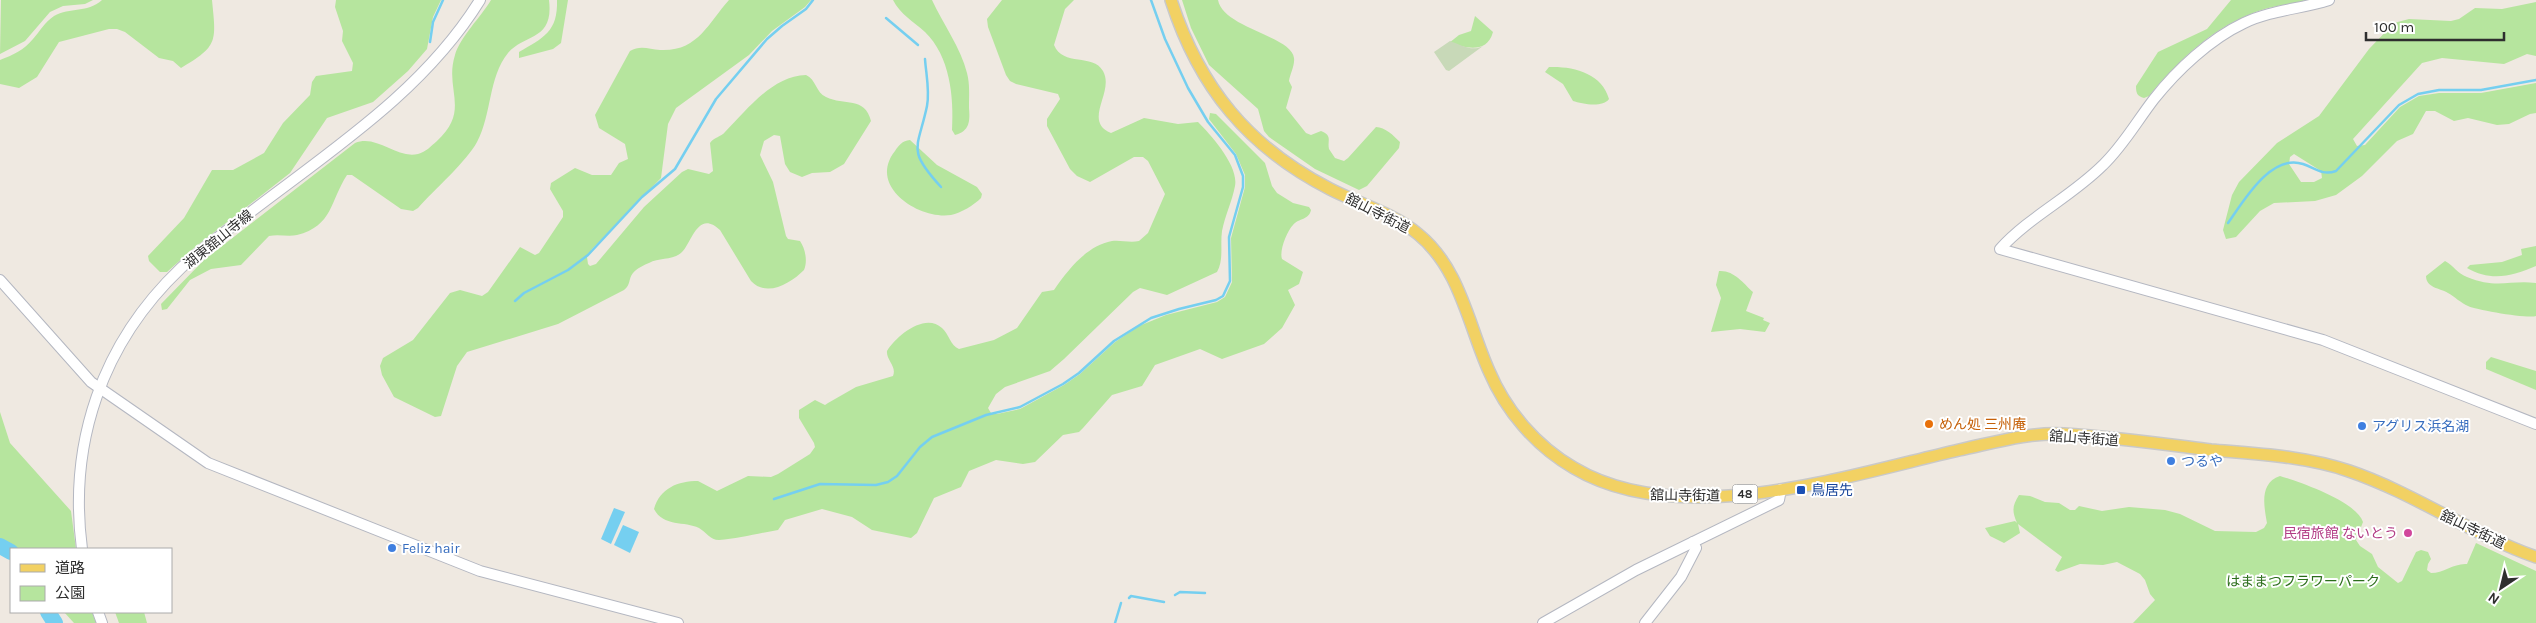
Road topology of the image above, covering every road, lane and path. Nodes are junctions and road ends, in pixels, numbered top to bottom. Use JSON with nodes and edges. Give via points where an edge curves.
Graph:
{"nodes":[{"id":1,"x":480,"y":0,"type":"edge"},
{"id":2,"x":1171,"y":0,"type":"edge"},
{"id":3,"x":2329,"y":0,"type":"edge"},
{"id":4,"x":0,"y":280,"type":"edge"},
{"id":5,"x":98,"y":388,"type":"junction"},
{"id":6,"x":2536,"y":424,"type":"edge"},
{"id":7,"x":1781,"y":489,"type":"junction"},
{"id":8,"x":1692,"y":542,"type":"junction"},
{"id":9,"x":82,"y":548,"type":"edge"},
{"id":10,"x":2536,"y":557,"type":"edge"},
{"id":11,"x":678,"y":623,"type":"edge"},
{"id":12,"x":1543,"y":623,"type":"edge"},
{"id":13,"x":1645,"y":623,"type":"edge"}],
"edges":[{"from":1,"to":5,"type":"street","name":"湖東舘山寺線","via":[[444,50],[402,93],[198,253],[170,279],[136,320]]},
{"from":2,"to":7,"type":"main road","name":"舘山寺街道","number":"48","via":[[1182,32],[1204,76],[1233,116],[1256,139],[1317,182],[1407,226],[1434,250],[1454,280],[1500,394],[1526,430],[1553,454],[1598,481],[1648,495],[1716,496]]},
{"from":3,"to":6,"type":"street","via":[[2254,19],[2224,35],[2172,78],[2103,165],[2019,230],[2000,249],[2316,338]]},
{"from":4,"to":5,"type":"street"},
{"from":5,"to":9,"type":"street","name":"湖東舘山寺線","via":[[79,478]]},
{"from":5,"to":11,"type":"street","via":[[193,454],[216,466],[480,571]]},
{"from":7,"to":8,"type":"street","via":[[1779,500]]},
{"from":7,"to":10,"type":"main road","name":"舘山寺街道","number":"48","via":[[2016,438],[2066,434],[2328,464],[2373,480]]},
{"from":8,"to":12,"type":"street"},
{"from":8,"to":13,"type":"street","via":[[1696,548],[1684,572]]}]}
